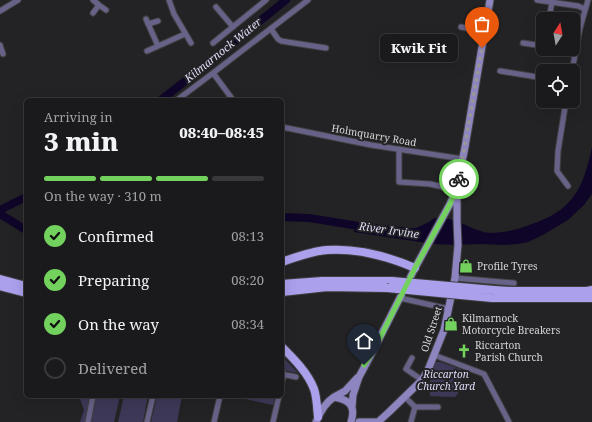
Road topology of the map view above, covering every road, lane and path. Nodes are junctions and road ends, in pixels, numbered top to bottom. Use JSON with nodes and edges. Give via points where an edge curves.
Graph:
{"nodes":[{"id":1,"x":18,"y":0,"type":"edge"},
{"id":2,"x":94,"y":0,"type":"edge"},
{"id":3,"x":168,"y":0,"type":"edge"},
{"id":4,"x":266,"y":0,"type":"edge"},
{"id":5,"x":308,"y":0,"type":"edge"},
{"id":6,"x":490,"y":0,"type":"edge"},
{"id":7,"x":537,"y":0,"type":"edge"},
{"id":8,"x":588,"y":0,"type":"edge"},
{"id":9,"x":552,"y":2,"type":"junction"},
{"id":10,"x":571,"y":2,"type":"edge"},
{"id":11,"x":99,"y":5,"type":"junction"},
{"id":12,"x":216,"y":7,"type":"dead end"},
{"id":13,"x":585,"y":9,"type":"junction"},
{"id":14,"x":106,"y":10,"type":"dead end"},
{"id":15,"x":0,"y":11,"type":"edge"},
{"id":16,"x":550,"y":12,"type":"edge"},
{"id":17,"x":93,"y":13,"type":"dead end"},
{"id":18,"x":158,"y":21,"type":"dead end"},
{"id":19,"x":233,"y":27,"type":"junction"},
{"id":20,"x":461,"y":27,"type":"dead end"},
{"id":21,"x":580,"y":28,"type":"edge"},
{"id":22,"x":270,"y":29,"type":"junction"},
{"id":23,"x":485,"y":32,"type":"junction"},
{"id":24,"x":185,"y":34,"type":"junction"},
{"id":25,"x":191,"y":43,"type":"dead end"},
{"id":26,"x":213,"y":43,"type":"dead end"},
{"id":27,"x":523,"y":43,"type":"dead end"},
{"id":28,"x":2,"y":44,"type":"edge"},
{"id":29,"x":536,"y":45,"type":"edge"},
{"id":30,"x":158,"y":46,"type":"junction"},
{"id":31,"x":326,"y":48,"type":"dead end"},
{"id":32,"x":147,"y":51,"type":"dead end"},
{"id":33,"x":3,"y":54,"type":"dead end"},
{"id":34,"x":500,"y":71,"type":"dead end"},
{"id":35,"x":213,"y":73,"type":"junction"},
{"id":36,"x":536,"y":77,"type":"edge"},
{"id":37,"x":180,"y":98,"type":"edge"},
{"id":38,"x":232,"y":98,"type":"edge"},
{"id":39,"x":565,"y":108,"type":"edge"},
{"id":40,"x":284,"y":127,"type":"edge"},
{"id":41,"x":399,"y":149,"type":"junction"},
{"id":42,"x":463,"y":159,"type":"junction"},
{"id":43,"x":568,"y":186,"type":"dead end"},
{"id":44,"x":456,"y":190,"type":"junction"},
{"id":45,"x":450,"y":204,"type":"junction"},
{"id":46,"x":457,"y":208,"type":"junction"},
{"id":47,"x":284,"y":261,"type":"edge"},
{"id":48,"x":415,"y":268,"type":"junction"},
{"id":49,"x":455,"y":278,"type":"junction"},
{"id":50,"x":0,"y":279,"type":"edge"},
{"id":51,"x":514,"y":283,"type":"dead end"},
{"id":52,"x":284,"y":284,"type":"edge"},
{"id":53,"x":389,"y":284,"type":"junction"},
{"id":54,"x":24,"y":285,"type":"edge"},
{"id":55,"x":0,"y":286,"type":"edge"},
{"id":56,"x":592,"y":290,"type":"edge"},
{"id":57,"x":284,"y":292,"type":"edge"},
{"id":58,"x":24,"y":293,"type":"edge"},
{"id":59,"x":493,"y":294,"type":"junction"},
{"id":60,"x":400,"y":298,"type":"junction"},
{"id":61,"x":592,"y":298,"type":"edge"},
{"id":62,"x":449,"y":309,"type":"junction"},
{"id":63,"x":284,"y":349,"type":"edge"},
{"id":64,"x":434,"y":355,"type":"junction"},
{"id":65,"x":412,"y":358,"type":"dead end"},
{"id":66,"x":284,"y":374,"type":"edge"},
{"id":67,"x":296,"y":377,"type":"dead end"},
{"id":68,"x":359,"y":377,"type":"junction"},
{"id":69,"x":422,"y":380,"type":"junction"},
{"id":70,"x":334,"y":397,"type":"junction"},
{"id":71,"x":405,"y":397,"type":"junction"},
{"id":72,"x":93,"y":398,"type":"edge"},
{"id":73,"x":153,"y":398,"type":"edge"},
{"id":74,"x":220,"y":398,"type":"edge"},
{"id":75,"x":279,"y":398,"type":"edge"},
{"id":76,"x":415,"y":407,"type":"junction"},
{"id":77,"x":438,"y":407,"type":"dead end"},
{"id":78,"x":353,"y":409,"type":"junction"},
{"id":79,"x":317,"y":420,"type":"edge"},
{"id":80,"x":88,"y":422,"type":"edge"},
{"id":81,"x":147,"y":422,"type":"edge"},
{"id":82,"x":214,"y":422,"type":"edge"},
{"id":83,"x":273,"y":422,"type":"edge"},
{"id":84,"x":351,"y":422,"type":"edge"},
{"id":85,"x":362,"y":422,"type":"edge"},
{"id":86,"x":411,"y":422,"type":"edge"},
{"id":87,"x":509,"y":422,"type":"edge"}],
"edges":[{"from":1,"to":15,"type":"street"},
{"from":2,"to":11,"type":"street"},
{"from":3,"to":24,"type":"street"},
{"from":4,"to":19,"type":"street"},
{"from":5,"to":22,"type":"street"},
{"from":6,"to":23,"type":"main road"},
{"from":7,"to":9,"type":"street"},
{"from":8,"to":13,"type":"street"},
{"from":9,"to":10,"type":"street"},
{"from":9,"to":16,"type":"street"},
{"from":10,"to":13,"type":"street"},
{"from":11,"to":14,"type":"street"},
{"from":11,"to":17,"type":"street"},
{"from":12,"to":19,"type":"street"},
{"from":13,"to":21,"type":"street"},
{"from":18,"to":30,"type":"street","via":[[147,22]]},
{"from":19,"to":26,"type":"street"},
{"from":20,"to":23,"type":"street"},
{"from":22,"to":31,"type":"street","via":[[281,41]]},
{"from":22,"to":35,"type":"street"},
{"from":23,"to":42,"type":"main road"},
{"from":24,"to":25,"type":"street"},
{"from":24,"to":30,"type":"street"},
{"from":27,"to":29,"type":"street"},
{"from":28,"to":33,"type":"street"},
{"from":30,"to":32,"type":"street"},
{"from":34,"to":36,"type":"street"},
{"from":35,"to":37,"type":"street"},
{"from":35,"to":38,"type":"street"},
{"from":39,"to":43,"type":"street","via":[[557,171]]},
{"from":40,"to":41,"type":"street","name":"Holmquarry Road"},
{"from":41,"to":42,"type":"street","name":"Holmquarry Road"},
{"from":41,"to":44,"type":"street","via":[[399,182],[430,184]]},
{"from":42,"to":44,"type":"main road"},
{"from":44,"to":45,"type":"main road"},
{"from":44,"to":46,"type":"main road","name":"Old Street"},
{"from":45,"to":46,"type":"main road"},
{"from":45,"to":48,"type":"main road"},
{"from":46,"to":49,"type":"main road","name":"Old Street","via":[[458,245]]},
{"from":47,"to":48,"type":"main road","via":[[326,250],[347,250],[373,253]]},
{"from":48,"to":60,"type":"main road"},
{"from":49,"to":51,"type":"street"},
{"from":49,"to":62,"type":"main road","name":"Old Street"},
{"from":50,"to":54,"type":"main road"},
{"from":52,"to":53,"type":"main road"},
{"from":53,"to":57,"type":"main road"},
{"from":53,"to":59,"type":"main road","bridge":true},
{"from":55,"to":58,"type":"main road"},
{"from":56,"to":59,"type":"main road"},
{"from":59,"to":61,"type":"main road"},
{"from":60,"to":62,"type":"street"},
{"from":60,"to":68,"type":"main road"},
{"from":62,"to":64,"type":"main road","name":"Old Street"},
{"from":63,"to":79,"type":"main road","via":[[294,358],[314,389]]},
{"from":64,"to":69,"type":"main road","name":"Old Street"},
{"from":64,"to":87,"type":"street","via":[[484,374]]},
{"from":65,"to":69,"type":"street","via":[[406,369]]},
{"from":66,"to":67,"type":"street"},
{"from":68,"to":70,"type":"main road","via":[[345,391]]},
{"from":68,"to":78,"type":"main road","via":[[353,395]]},
{"from":69,"to":71,"type":"main road","name":"Old Street"},
{"from":70,"to":78,"type":"main road","name":"Old Street","via":[[346,400]]},
{"from":70,"to":79,"type":"main road","via":[[325,405]]},
{"from":71,"to":76,"type":"street"},
{"from":71,"to":85,"type":"main road","name":"Old Street","via":[[378,422]]},
{"from":72,"to":80,"type":"street"},
{"from":73,"to":81,"type":"street"},
{"from":74,"to":82,"type":"street"},
{"from":75,"to":83,"type":"street"},
{"from":76,"to":77,"type":"street"},
{"from":76,"to":86,"type":"street"},
{"from":78,"to":84,"type":"main road"},
{"from":78,"to":85,"type":"main road","name":"Old Street"}]}
